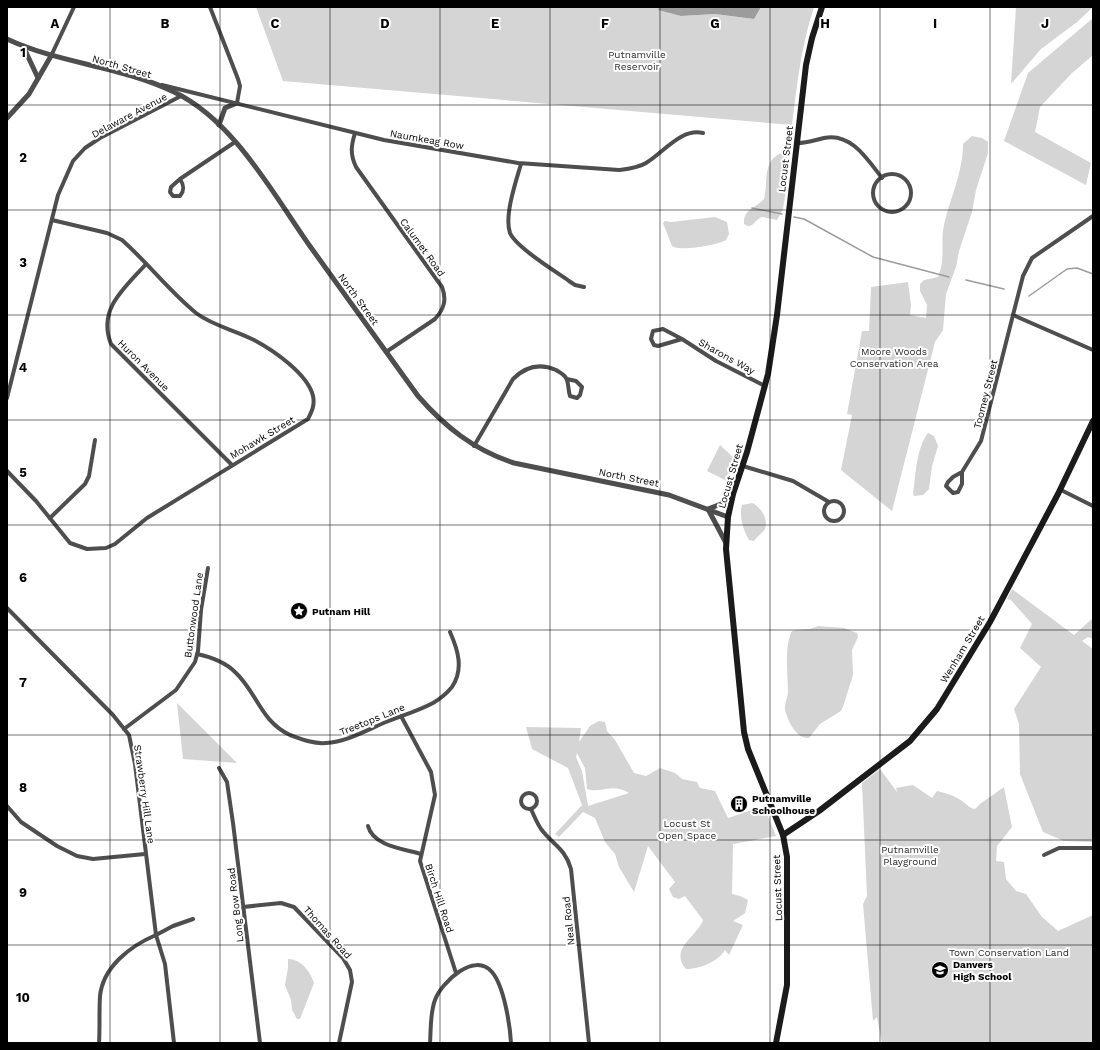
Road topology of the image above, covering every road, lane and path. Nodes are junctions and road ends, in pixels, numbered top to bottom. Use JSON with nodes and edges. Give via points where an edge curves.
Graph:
{"nodes":[{"id":1,"x":74,"y":7,"type":"edge"},
{"id":2,"x":210,"y":7,"type":"edge"},
{"id":3,"x":822,"y":7,"type":"edge"},
{"id":4,"x":7,"y":39,"type":"edge"},
{"id":5,"x":23,"y":46,"type":"junction"},
{"id":6,"x":51,"y":56,"type":"junction"},
{"id":7,"x":38,"y":78,"type":"junction"},
{"id":8,"x":143,"y":80,"type":"junction"},
{"id":9,"x":181,"y":96,"type":"junction"},
{"id":10,"x":237,"y":103,"type":"junction"},
{"id":11,"x":7,"y":118,"type":"edge"},
{"id":12,"x":219,"y":125,"type":"junction"},
{"id":13,"x":355,"y":133,"type":"junction"},
{"id":14,"x":703,"y":133,"type":"dead end"},
{"id":15,"x":235,"y":142,"type":"junction"},
{"id":16,"x":797,"y":143,"type":"junction"},
{"id":17,"x":520,"y":164,"type":"junction"},
{"id":18,"x":882,"y":178,"type":"junction"},
{"id":19,"x":180,"y":179,"type":"dead end"},
{"id":20,"x":1093,"y":216,"type":"edge"},
{"id":21,"x":52,"y":220,"type":"junction"},
{"id":22,"x":146,"y":264,"type":"junction"},
{"id":23,"x":584,"y":287,"type":"dead end"},
{"id":24,"x":1013,"y":315,"type":"junction"},
{"id":25,"x":682,"y":339,"type":"junction"},
{"id":26,"x":1093,"y":350,"type":"edge"},
{"id":27,"x":386,"y":352,"type":"junction"},
{"id":28,"x":567,"y":378,"type":"junction"},
{"id":29,"x":765,"y":386,"type":"junction"},
{"id":30,"x":7,"y":398,"type":"edge"},
{"id":31,"x":1093,"y":421,"type":"edge"},
{"id":32,"x":95,"y":440,"type":"dead end"},
{"id":33,"x":474,"y":446,"type":"junction"},
{"id":34,"x":232,"y":465,"type":"junction"},
{"id":35,"x":742,"y":466,"type":"junction"},
{"id":36,"x":7,"y":471,"type":"edge"},
{"id":37,"x":962,"y":472,"type":"junction"},
{"id":38,"x":1060,"y":490,"type":"junction"},
{"id":39,"x":733,"y":494,"type":"junction"},
{"id":40,"x":829,"y":502,"type":"junction"},
{"id":41,"x":1093,"y":506,"type":"edge"},
{"id":42,"x":708,"y":509,"type":"junction"},
{"id":43,"x":50,"y":518,"type":"junction"},
{"id":44,"x":728,"y":518,"type":"junction"},
{"id":45,"x":726,"y":544,"type":"junction"},
{"id":46,"x":208,"y":568,"type":"dead end"},
{"id":47,"x":7,"y":608,"type":"edge"},
{"id":48,"x":450,"y":632,"type":"dead end"},
{"id":49,"x":197,"y":654,"type":"junction"},
{"id":50,"x":401,"y":716,"type":"junction"},
{"id":51,"x":124,"y":729,"type":"junction"},
{"id":52,"x":219,"y":768,"type":"dead end"},
{"id":53,"x":7,"y":806,"type":"edge"},
{"id":54,"x":532,"y":809,"type":"junction"},
{"id":55,"x":368,"y":826,"type":"dead end"},
{"id":56,"x":782,"y":835,"type":"junction"},
{"id":57,"x":1093,"y":848,"type":"edge"},
{"id":58,"x":145,"y":854,"type":"junction"},
{"id":59,"x":421,"y":854,"type":"junction"},
{"id":60,"x":1044,"y":854,"type":"dead end"},
{"id":61,"x":243,"y":907,"type":"junction"},
{"id":62,"x":193,"y":919,"type":"dead end"},
{"id":63,"x":156,"y":935,"type":"junction"},
{"id":64,"x":456,"y":973,"type":"junction"},
{"id":65,"x":99,"y":1043,"type":"edge"},
{"id":66,"x":174,"y":1043,"type":"edge"},
{"id":67,"x":260,"y":1043,"type":"edge"},
{"id":68,"x":339,"y":1043,"type":"edge"},
{"id":69,"x":430,"y":1043,"type":"edge"},
{"id":70,"x":510,"y":1043,"type":"edge"},
{"id":71,"x":589,"y":1043,"type":"edge"},
{"id":72,"x":776,"y":1043,"type":"edge"}],
"edges":[{"from":1,"to":6,"type":"street"},
{"from":2,"to":10,"type":"street","via":[[240,86]]},
{"from":3,"to":16,"type":"main road","name":"Locust Street","via":[[808,54]]},
{"from":4,"to":5,"type":"street","name":"North Street"},
{"from":5,"to":6,"type":"street","name":"North Street"},
{"from":5,"to":7,"type":"street"},
{"from":6,"to":7,"type":"street"},
{"from":6,"to":8,"type":"street","name":"North Street"},
{"from":7,"to":11,"type":"street","via":[[29,94]]},
{"from":8,"to":9,"type":"street","name":"North Street"},
{"from":8,"to":10,"type":"street","name":"Naumkeag Row"},
{"from":9,"to":12,"type":"street","name":"North Street"},
{"from":9,"to":21,"type":"street","name":"Delaware Avenue","via":[[85,148],[73,160],[65,177]]},
{"from":10,"to":12,"type":"street","via":[[225,108]]},
{"from":10,"to":13,"type":"street","name":"Naumkeag Row"},
{"from":12,"to":15,"type":"street","name":"North Street"},
{"from":13,"to":17,"type":"street","name":"Naumkeag Row"},
{"from":13,"to":27,"type":"street","name":"Calumet Road","via":[[351,147],[356,167],[442,287],[446,297],[441,313],[435,319]]},
{"from":14,"to":17,"type":"street","name":"Naumkeag Row","via":[[695,131],[684,136],[645,164],[633,168],[619,170]]},
{"from":15,"to":19,"type":"street"},
{"from":15,"to":27,"type":"street","name":"North Street"},
{"from":16,"to":18,"type":"street","via":[[812,142],[825,137],[841,138],[855,146]]},
{"from":16,"to":29,"type":"main road","name":"Locust Street","via":[[777,315]]},
{"from":17,"to":23,"type":"street","via":[[509,215],[510,232],[516,242],[575,286]]},
{"from":18,"to":18,"type":"street","via":[[874,191],[879,206],[893,212],[904,208],[911,197],[909,185],[894,174]]},
{"from":20,"to":24,"type":"street","name":"Toomey Street","via":[[1032,258],[1023,276]]},
{"from":21,"to":22,"type":"street","name":"Mohawk Street","via":[[107,233],[122,240]]},
{"from":21,"to":30,"type":"street","name":"Delaware Avenue"},
{"from":22,"to":34,"type":"street","name":"Huron Avenue","via":[[111,306],[106,326],[111,344]]},
{"from":22,"to":34,"type":"street","name":"Mohawk Street","via":[[197,313],[254,340],[277,355],[296,371],[313,395],[312,411],[308,419]]},
{"from":24,"to":26,"type":"street"},
{"from":24,"to":37,"type":"street","name":"Toomey Street","via":[[981,442]]},
{"from":25,"to":25,"type":"street","name":"Sharons Way","via":[[660,328],[653,331],[651,339],[654,345],[658,346]]},
{"from":25,"to":29,"type":"street","name":"Sharons Way","via":[[716,361]]},
{"from":27,"to":33,"type":"street","name":"North Street","via":[[437,418]]},
{"from":28,"to":28,"type":"street","via":[[570,396],[577,398],[582,386]]},
{"from":28,"to":33,"type":"street","via":[[543,366],[519,373],[512,379]]},
{"from":29,"to":35,"type":"main road","name":"Locust Street"},
{"from":31,"to":38,"type":"main road","name":"Wenham Street"},
{"from":32,"to":43,"type":"street","via":[[90,476]]},
{"from":33,"to":42,"type":"street","name":"North Street","via":[[514,463],[669,495]]},
{"from":34,"to":43,"type":"street","name":"Mohawk Street","via":[[147,518],[115,544],[106,548],[87,549],[70,542]]},
{"from":35,"to":39,"type":"main road","name":"Locust Street"},
{"from":35,"to":40,"type":"street","via":[[793,482]]},
{"from":36,"to":43,"type":"street","name":"Mohawk Street"},
{"from":37,"to":37,"type":"street","name":"Toomey Street","via":[[961,487],[958,492],[953,493],[946,486],[953,477]]},
{"from":38,"to":41,"type":"street"},
{"from":38,"to":56,"type":"main road","name":"Wenham Street","via":[[990,622],[922,728],[910,741]]},
{"from":39,"to":42,"type":"street","via":[[721,504]]},
{"from":39,"to":44,"type":"main road","name":"Locust Street"},
{"from":40,"to":40,"type":"street","via":[[824,513],[828,519],[840,519],[844,508],[840,503]]},
{"from":42,"to":44,"type":"street","name":"North Street"},
{"from":42,"to":45,"type":"street"},
{"from":44,"to":45,"type":"main road","name":"Locust Street"},
{"from":45,"to":56,"type":"main road","name":"Locust Street","via":[[726,568],[744,732],[748,749]]},
{"from":46,"to":49,"type":"street","name":"Buttonwood Lane"},
{"from":47,"to":51,"type":"street","name":"Strawberry Hill Lane"},
{"from":48,"to":50,"type":"street","name":"Treetops Lane","via":[[459,657],[452,686],[433,703]]},
{"from":49,"to":50,"type":"street","name":"Treetops Lane","via":[[213,658],[231,668],[240,676],[260,710],[269,719],[286,732],[305,740],[333,742]]},
{"from":49,"to":51,"type":"street","name":"Buttonwood Lane","via":[[195,662],[176,690]]},
{"from":50,"to":59,"type":"street","name":"Birch Hill Road","via":[[432,772],[434,784],[434,806]]},
{"from":51,"to":58,"type":"street","name":"Strawberry Hill Lane","via":[[129,735],[133,752]]},
{"from":52,"to":61,"type":"street","name":"Long Bow Road","via":[[227,782]]},
{"from":53,"to":58,"type":"street","via":[[21,822],[77,856],[93,859]]},
{"from":54,"to":54,"type":"street","name":"Neal Road","via":[[537,800],[534,795],[528,793],[522,797],[521,802],[525,808]]},
{"from":54,"to":71,"type":"street","name":"Neal Road","via":[[541,829],[562,850],[571,869]]},
{"from":55,"to":59,"type":"street","via":[[370,832],[381,841]]},
{"from":56,"to":72,"type":"main road","name":"Locust Street","via":[[787,857],[788,964],[784,1005]]},
{"from":57,"to":60,"type":"street","via":[[1059,848]]},
{"from":58,"to":63,"type":"street","name":"Strawberry Hill Lane"},
{"from":59,"to":64,"type":"street","name":"Birch Hill Road","via":[[420,861]]},
{"from":61,"to":67,"type":"street","name":"Long Bow Road"},
{"from":61,"to":68,"type":"street","name":"Thomas Road","via":[[281,903],[294,907],[343,958],[350,970],[352,982]]},
{"from":62,"to":63,"type":"street"},
{"from":63,"to":65,"type":"street","via":[[131,948],[107,974],[100,996]]},
{"from":63,"to":66,"type":"street","name":"Strawberry Hill Lane","via":[[165,964]]},
{"from":64,"to":69,"type":"street","via":[[442,987],[435,1000]]},
{"from":64,"to":70,"type":"street","via":[[473,966],[486,968],[492,972],[505,1006]]}]}
